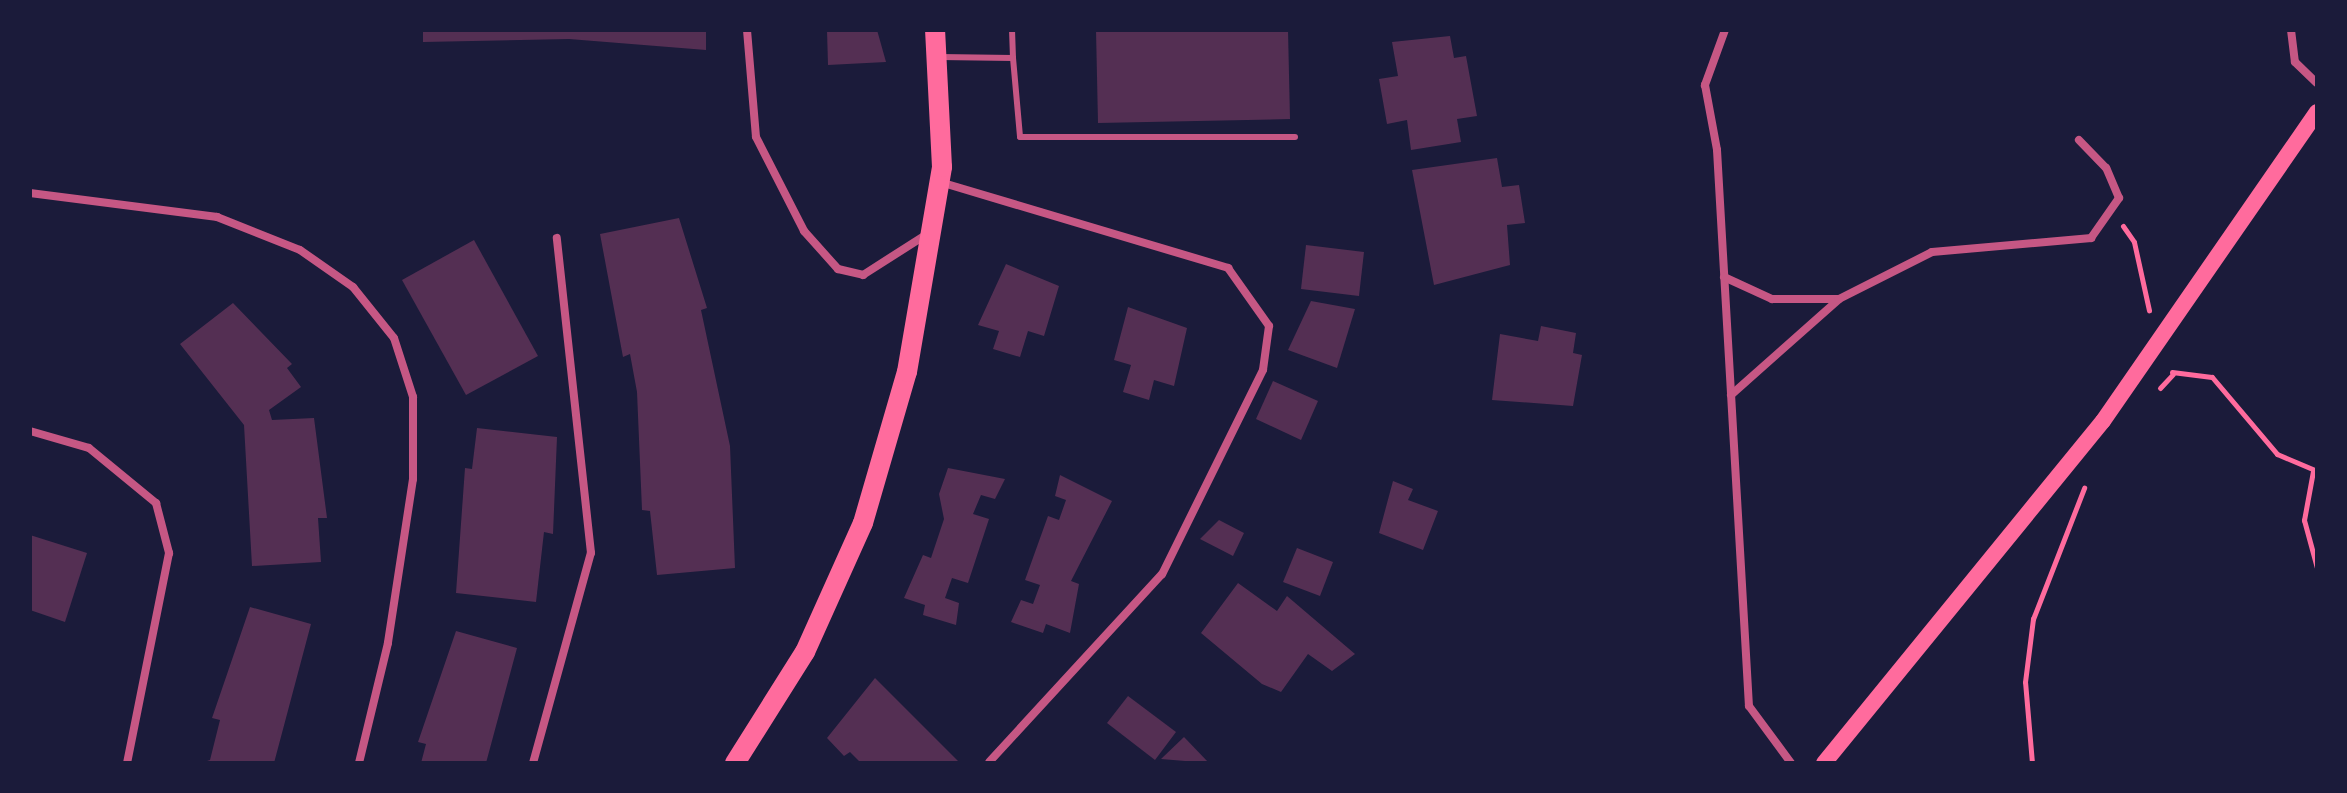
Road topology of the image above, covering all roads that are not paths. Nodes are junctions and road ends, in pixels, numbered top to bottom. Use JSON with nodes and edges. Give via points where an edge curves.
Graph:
{"nodes":[{"id":1,"x":747,"y":30,"type":"edge"},
{"id":2,"x":935,"y":30,"type":"edge"},
{"id":3,"x":1012,"y":30,"type":"edge"},
{"id":4,"x":1725,"y":30,"type":"edge"},
{"id":5,"x":2291,"y":30,"type":"edge"},
{"id":6,"x":936,"y":57,"type":"junction"},
{"id":7,"x":1013,"y":58,"type":"junction"},
{"id":8,"x":2317,"y":83,"type":"edge"},
{"id":9,"x":2317,"y":112,"type":"edge"},
{"id":10,"x":1295,"y":137,"type":"dead end"},
{"id":11,"x":2079,"y":140,"type":"dead end"},
{"id":12,"x":940,"y":182,"type":"junction"},
{"id":13,"x":30,"y":193,"type":"edge"},
{"id":14,"x":927,"y":234,"type":"junction"},
{"id":15,"x":557,"y":238,"type":"dead end"},
{"id":16,"x":1724,"y":277,"type":"junction"},
{"id":17,"x":1839,"y":299,"type":"junction"},
{"id":18,"x":1731,"y":395,"type":"junction"},
{"id":19,"x":30,"y":431,"type":"edge"},
{"id":20,"x":989,"y":762,"type":"edge"},
{"id":21,"x":127,"y":763,"type":"edge"},
{"id":22,"x":359,"y":763,"type":"edge"},
{"id":23,"x":533,"y":763,"type":"edge"},
{"id":24,"x":735,"y":763,"type":"edge"},
{"id":25,"x":1791,"y":763,"type":"edge"},
{"id":26,"x":1824,"y":763,"type":"edge"}],
"edges":[{"from":1,"to":14,"type":"street","via":[[756,137],[804,231],[838,269],[863,275]]},
{"from":2,"to":6,"type":"main road"},
{"from":3,"to":7,"type":"lane"},
{"from":4,"to":16,"type":"street","via":[[1705,85]]},
{"from":5,"to":8,"type":"street","via":[[2295,62]]},
{"from":6,"to":7,"type":"lane"},
{"from":6,"to":12,"type":"main road"},
{"from":7,"to":10,"type":"lane","via":[[1020,137]]},
{"from":9,"to":26,"type":"main road","via":[[2103,421]]},
{"from":11,"to":17,"type":"street","via":[[2106,168],[2119,198],[2091,238],[1932,252]]},
{"from":12,"to":14,"type":"main road"},
{"from":12,"to":20,"type":"street","via":[[1228,268],[1269,326],[1263,370],[1162,574]]},
{"from":13,"to":22,"type":"street","via":[[174,207],[258,233],[300,250],[353,287],[394,338],[413,397],[413,479],[388,643]]},
{"from":14,"to":24,"type":"main road","via":[[907,372],[863,523],[805,652]]},
{"from":15,"to":23,"type":"street","via":[[591,553]]},
{"from":16,"to":17,"type":"street","via":[[1772,299]]},
{"from":16,"to":18,"type":"street"},
{"from":17,"to":18,"type":"street"},
{"from":18,"to":25,"type":"street","via":[[1749,706]]},
{"from":19,"to":21,"type":"street","via":[[89,448],[156,503],[169,553]]}]}
